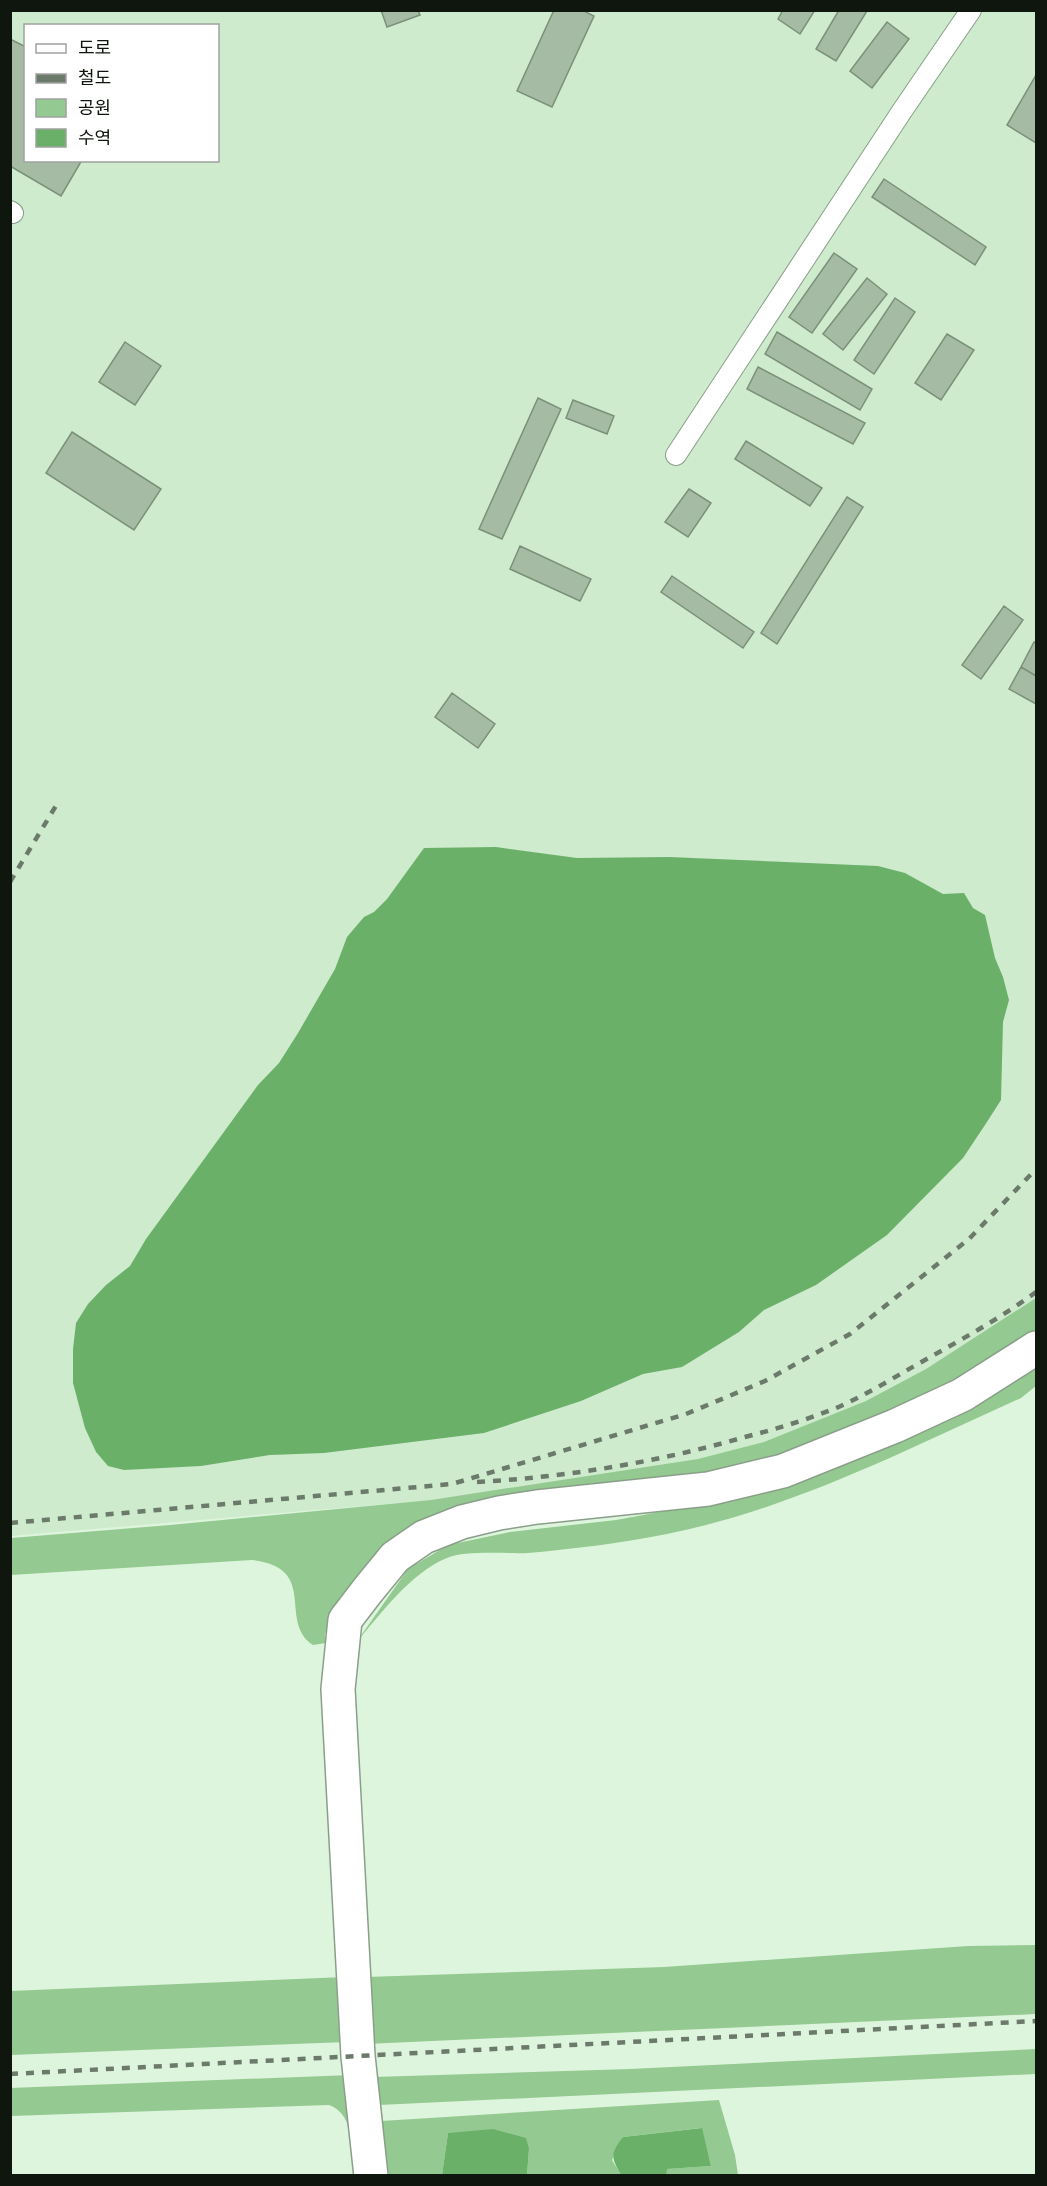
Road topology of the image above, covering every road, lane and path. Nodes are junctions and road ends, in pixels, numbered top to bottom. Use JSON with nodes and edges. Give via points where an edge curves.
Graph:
{"nodes":[{"id":1,"x":971,"y":10,"type":"edge"},
{"id":2,"x":676,"y":455,"type":"dead end"},
{"id":3,"x":1036,"y":1348,"type":"edge"},
{"id":4,"x":371,"y":2175,"type":"edge"}],
"edges":[{"from":1,"to":2,"type":"lane"},
{"from":3,"to":4,"type":"street","via":[[962,1395],[783,1471],[708,1489],[499,1513],[424,1537],[395,1557],[345,1620],[338,1689],[358,2056]]}]}
